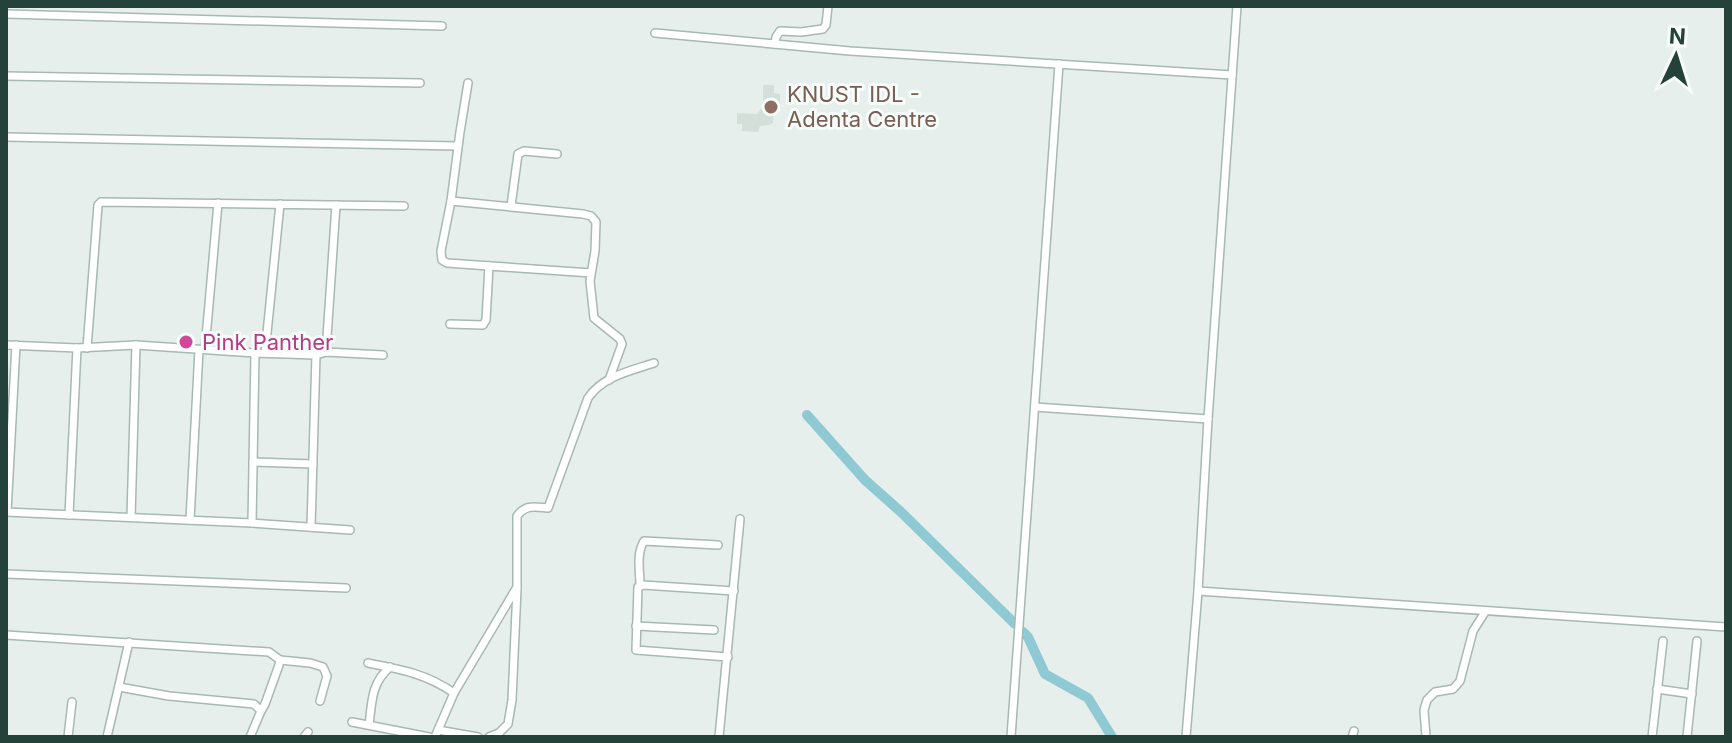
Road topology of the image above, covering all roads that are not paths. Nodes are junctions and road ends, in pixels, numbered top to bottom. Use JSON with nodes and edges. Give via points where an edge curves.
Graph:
{"nodes":[{"id":1,"x":828,"y":6,"type":"edge"},
{"id":2,"x":1237,"y":6,"type":"edge"},
{"id":3,"x":6,"y":14,"type":"edge"},
{"id":4,"x":442,"y":26,"type":"dead end"},
{"id":5,"x":655,"y":33,"type":"dead end"},
{"id":6,"x":775,"y":44,"type":"junction"},
{"id":7,"x":1059,"y":64,"type":"junction"},
{"id":8,"x":1232,"y":75,"type":"junction"},
{"id":9,"x":6,"y":76,"type":"edge"},
{"id":10,"x":420,"y":83,"type":"dead end"},
{"id":11,"x":468,"y":83,"type":"dead end"},
{"id":12,"x":6,"y":137,"type":"edge"},
{"id":13,"x":458,"y":146,"type":"junction"},
{"id":14,"x":557,"y":154,"type":"dead end"},
{"id":15,"x":451,"y":201,"type":"junction"},
{"id":16,"x":218,"y":203,"type":"junction"},
{"id":17,"x":280,"y":204,"type":"junction"},
{"id":18,"x":336,"y":205,"type":"junction"},
{"id":19,"x":404,"y":206,"type":"dead end"},
{"id":20,"x":511,"y":206,"type":"junction"},
{"id":21,"x":489,"y":266,"type":"junction"},
{"id":22,"x":591,"y":273,"type":"junction"},
{"id":23,"x":450,"y":324,"type":"dead end"},
{"id":24,"x":6,"y":345,"type":"edge"},
{"id":25,"x":16,"y":345,"type":"junction"},
{"id":26,"x":136,"y":345,"type":"junction"},
{"id":27,"x":77,"y":348,"type":"junction"},
{"id":28,"x":87,"y":348,"type":"junction"},
{"id":29,"x":202,"y":350,"type":"junction"},
{"id":30,"x":326,"y":352,"type":"junction"},
{"id":31,"x":255,"y":353,"type":"junction"},
{"id":32,"x":265,"y":353,"type":"junction"},
{"id":33,"x":316,"y":355,"type":"junction"},
{"id":34,"x":383,"y":355,"type":"dead end"},
{"id":35,"x":654,"y":363,"type":"dead end"},
{"id":36,"x":609,"y":380,"type":"junction"},
{"id":37,"x":1035,"y":407,"type":"junction"},
{"id":38,"x":1208,"y":419,"type":"junction"},
{"id":39,"x":253,"y":462,"type":"junction"},
{"id":40,"x":313,"y":464,"type":"junction"},
{"id":41,"x":7,"y":512,"type":"edge"},
{"id":42,"x":69,"y":515,"type":"junction"},
{"id":43,"x":131,"y":517,"type":"junction"},
{"id":44,"x":740,"y":519,"type":"dead end"},
{"id":45,"x":190,"y":520,"type":"junction"},
{"id":46,"x":252,"y":523,"type":"junction"},
{"id":47,"x":311,"y":527,"type":"junction"},
{"id":48,"x":350,"y":530,"type":"dead end"},
{"id":49,"x":718,"y":545,"type":"dead end"},
{"id":50,"x":6,"y":574,"type":"edge"},
{"id":51,"x":640,"y":586,"type":"junction"},
{"id":52,"x":517,"y":587,"type":"junction"},
{"id":53,"x":346,"y":588,"type":"dead end"},
{"id":54,"x":734,"y":591,"type":"junction"},
{"id":55,"x":1198,"y":591,"type":"junction"},
{"id":56,"x":1485,"y":612,"type":"junction"},
{"id":57,"x":636,"y":626,"type":"junction"},
{"id":58,"x":1726,"y":627,"type":"edge"},
{"id":59,"x":714,"y":630,"type":"dead end"},
{"id":60,"x":6,"y":635,"type":"edge"},
{"id":61,"x":1663,"y":641,"type":"dead end"},
{"id":62,"x":1697,"y":641,"type":"dead end"},
{"id":63,"x":129,"y":642,"type":"junction"},
{"id":64,"x":728,"y":657,"type":"junction"},
{"id":65,"x":280,"y":660,"type":"junction"},
{"id":66,"x":368,"y":663,"type":"dead end"},
{"id":67,"x":390,"y":667,"type":"junction"},
{"id":68,"x":119,"y":687,"type":"junction"},
{"id":69,"x":1657,"y":689,"type":"junction"},
{"id":70,"x":454,"y":693,"type":"junction"},
{"id":71,"x":1692,"y":694,"type":"junction"},
{"id":72,"x":320,"y":701,"type":"dead end"},
{"id":73,"x":72,"y":702,"type":"dead end"},
{"id":74,"x":261,"y":711,"type":"junction"},
{"id":75,"x":352,"y":722,"type":"dead end"},
{"id":76,"x":369,"y":725,"type":"junction"},
{"id":77,"x":434,"y":735,"type":"edge"},
{"id":78,"x":68,"y":737,"type":"edge"},
{"id":79,"x":107,"y":737,"type":"edge"},
{"id":80,"x":250,"y":737,"type":"edge"},
{"id":81,"x":478,"y":737,"type":"edge"},
{"id":82,"x":489,"y":737,"type":"edge"},
{"id":83,"x":719,"y":737,"type":"edge"},
{"id":84,"x":1011,"y":737,"type":"edge"},
{"id":85,"x":1186,"y":737,"type":"edge"},
{"id":86,"x":1426,"y":737,"type":"edge"},
{"id":87,"x":1652,"y":737,"type":"edge"},
{"id":88,"x":1687,"y":737,"type":"edge"}],
"edges":[{"from":1,"to":6,"type":"street","via":[[823,29],[780,31]]},
{"from":2,"to":8,"type":"street"},
{"from":3,"to":4,"type":"street"},
{"from":5,"to":6,"type":"street"},
{"from":6,"to":7,"type":"street"},
{"from":7,"to":8,"type":"street"},
{"from":7,"to":37,"type":"street"},
{"from":8,"to":38,"type":"street"},
{"from":9,"to":10,"type":"street"},
{"from":11,"to":13,"type":"street"},
{"from":12,"to":13,"type":"street"},
{"from":13,"to":15,"type":"street"},
{"from":14,"to":20,"type":"street","via":[[518,154]]},
{"from":15,"to":20,"type":"street"},
{"from":15,"to":21,"type":"street","via":[[442,260]]},
{"from":16,"to":17,"type":"street"},
{"from":16,"to":28,"type":"street","via":[[98,205]]},
{"from":16,"to":29,"type":"street"},
{"from":17,"to":18,"type":"street"},
{"from":17,"to":32,"type":"street"},
{"from":18,"to":19,"type":"street"},
{"from":18,"to":30,"type":"street"},
{"from":20,"to":22,"type":"street","via":[[591,216],[596,232]]},
{"from":21,"to":22,"type":"street"},
{"from":21,"to":23,"type":"street","via":[[483,325]]},
{"from":22,"to":36,"type":"street","via":[[594,318],[622,344]]},
{"from":24,"to":25,"type":"street"},
{"from":25,"to":27,"type":"street"},
{"from":25,"to":41,"type":"street"},
{"from":26,"to":28,"type":"street"},
{"from":26,"to":29,"type":"street"},
{"from":26,"to":43,"type":"street"},
{"from":27,"to":28,"type":"street"},
{"from":27,"to":42,"type":"street"},
{"from":29,"to":31,"type":"street"},
{"from":29,"to":45,"type":"street"},
{"from":30,"to":33,"type":"street"},
{"from":30,"to":34,"type":"street"},
{"from":31,"to":32,"type":"street"},
{"from":31,"to":39,"type":"street"},
{"from":32,"to":33,"type":"street"},
{"from":33,"to":40,"type":"street"},
{"from":35,"to":36,"type":"street"},
{"from":36,"to":52,"type":"street","via":[[588,398],[548,508],[529,506],[517,516]]},
{"from":37,"to":38,"type":"street"},
{"from":37,"to":84,"type":"street"},
{"from":38,"to":55,"type":"street"},
{"from":39,"to":40,"type":"street"},
{"from":39,"to":46,"type":"street"},
{"from":40,"to":47,"type":"street"},
{"from":41,"to":42,"type":"street"},
{"from":42,"to":43,"type":"street"},
{"from":43,"to":45,"type":"street"},
{"from":44,"to":54,"type":"street"},
{"from":45,"to":46,"type":"street"},
{"from":46,"to":47,"type":"street"},
{"from":47,"to":48,"type":"street"},
{"from":49,"to":51,"type":"street","via":[[644,541]]},
{"from":50,"to":53,"type":"street"},
{"from":51,"to":54,"type":"street"},
{"from":51,"to":57,"type":"street"},
{"from":52,"to":70,"type":"street"},
{"from":52,"to":82,"type":"street","via":[[508,724]]},
{"from":54,"to":64,"type":"street"},
{"from":55,"to":56,"type":"street"},
{"from":55,"to":85,"type":"street"},
{"from":56,"to":58,"type":"street"},
{"from":56,"to":86,"type":"street","via":[[1473,631],[1460,681],[1427,700]]},
{"from":57,"to":59,"type":"street"},
{"from":57,"to":64,"type":"street","via":[[636,650]]},
{"from":60,"to":63,"type":"street"},
{"from":61,"to":69,"type":"street"},
{"from":62,"to":71,"type":"street"},
{"from":63,"to":65,"type":"street","via":[[269,652]]},
{"from":63,"to":68,"type":"street"},
{"from":64,"to":83,"type":"street"},
{"from":65,"to":72,"type":"street","via":[[323,667],[327,676]]},
{"from":65,"to":74,"type":"street"},
{"from":66,"to":67,"type":"street"},
{"from":67,"to":70,"type":"street","via":[[432,679]]},
{"from":67,"to":76,"type":"street","via":[[375,684]]},
{"from":68,"to":74,"type":"street","via":[[254,704]]},
{"from":68,"to":79,"type":"street"},
{"from":69,"to":71,"type":"street"},
{"from":69,"to":87,"type":"street"},
{"from":70,"to":77,"type":"street"},
{"from":71,"to":88,"type":"street"},
{"from":73,"to":78,"type":"street"},
{"from":74,"to":80,"type":"street"},
{"from":75,"to":76,"type":"street"},
{"from":76,"to":77,"type":"street"},
{"from":77,"to":81,"type":"street"}]}
